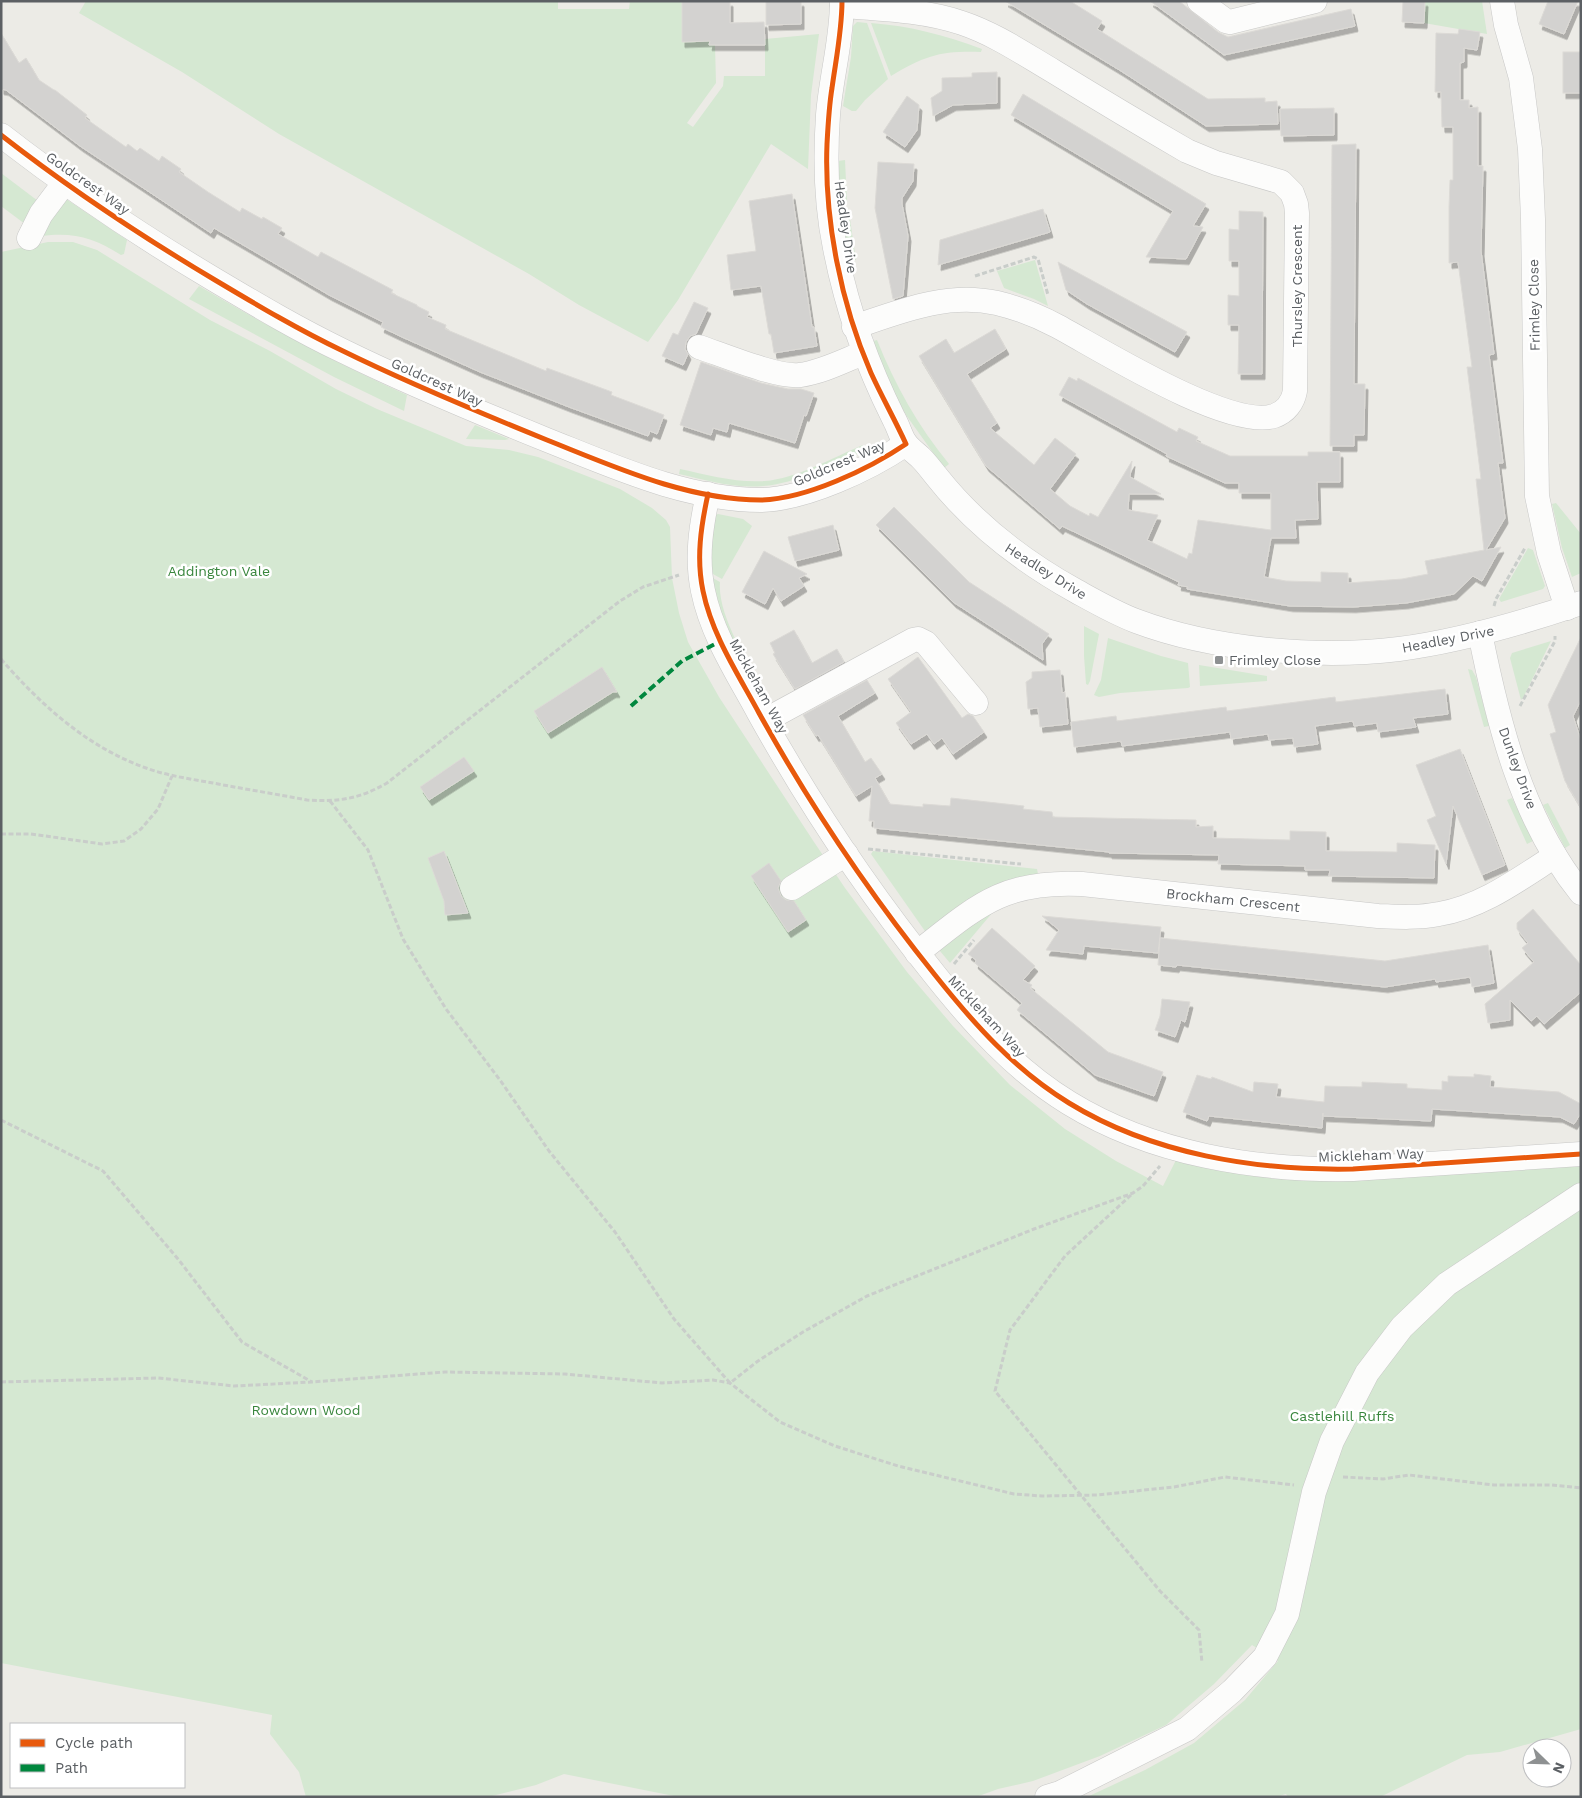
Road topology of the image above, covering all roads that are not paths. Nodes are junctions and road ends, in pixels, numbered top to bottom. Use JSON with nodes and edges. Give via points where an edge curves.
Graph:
{"nodes":[{"id":1,"x":1199,"y":1,"type":"edge"},
{"id":2,"x":1315,"y":1,"type":"edge"},
{"id":3,"x":1502,"y":1,"type":"edge"},
{"id":4,"x":842,"y":4,"type":"edge"},
{"id":5,"x":1,"y":135,"type":"edge"},
{"id":6,"x":65,"y":182,"type":"junction"},
{"id":7,"x":29,"y":238,"type":"dead end"},
{"id":8,"x":854,"y":327,"type":"junction"},
{"id":9,"x":699,"y":347,"type":"dead end"},
{"id":10,"x":863,"y":353,"type":"junction"},
{"id":11,"x":906,"y":444,"type":"junction"},
{"id":12,"x":708,"y":494,"type":"junction"},
{"id":13,"x":1574,"y":605,"type":"edge"},
{"id":14,"x":1480,"y":633,"type":"junction"},
{"id":15,"x":976,"y":703,"type":"dead end"},
{"id":16,"x":764,"y":721,"type":"junction"},
{"id":17,"x":846,"y":854,"type":"junction"},
{"id":18,"x":1555,"y":856,"type":"junction"},
{"id":19,"x":792,"y":888,"type":"dead end"},
{"id":20,"x":1581,"y":893,"type":"edge"},
{"id":21,"x":917,"y":953,"type":"junction"},
{"id":22,"x":1581,"y":1154,"type":"edge"},
{"id":23,"x":1581,"y":1194,"type":"edge"},
{"id":24,"x":1047,"y":1797,"type":"edge"}],
"edges":[{"from":1,"to":2,"type":"street","via":[[1230,22]]},
{"from":3,"to":13,"type":"street","name":"Frimley Close","via":[[1520,78],[1530,149],[1536,480],[1548,553]]},
{"from":4,"to":8,"type":"street","name":"Headley Drive","via":[[828,114],[827,172],[835,248]]},
{"from":4,"to":8,"type":"street","name":"Thursley Crescent","via":[[923,14],[965,24],[1015,48],[1187,151],[1285,184],[1296,204],[1297,219],[1294,398],[1280,413],[1269,417],[1227,410],[1192,398],[1050,323],[998,303],[950,300],[904,310]]},
{"from":5,"to":6,"type":"street","name":"Goldcrest Way"},
{"from":6,"to":7,"type":"street","via":[[41,214]]},
{"from":6,"to":12,"type":"street","name":"Goldcrest Way","via":[[182,261],[347,353],[450,400],[602,461],[659,482]]},
{"from":8,"to":10,"type":"street","name":"Headley Drive"},
{"from":9,"to":10,"type":"street","via":[[793,375],[807,374]]},
{"from":10,"to":11,"type":"street","name":"Headley Drive"},
{"from":11,"to":12,"type":"street","name":"Goldcrest Way","via":[[859,470],[789,497],[761,500]]},
{"from":11,"to":14,"type":"street","name":"Headley Drive","via":[[972,516],[1009,548],[1095,602],[1156,628],[1231,644],[1320,652],[1397,649]]},
{"from":12,"to":16,"type":"street","name":"Mickleham Way","via":[[699,542],[703,593],[732,663]]},
{"from":13,"to":14,"type":"street","name":"Headley Drive"},
{"from":14,"to":18,"type":"street","name":"Dunley Drive","via":[[1513,764]]},
{"from":15,"to":16,"type":"street","via":[[926,643],[918,639]]},
{"from":16,"to":17,"type":"street","name":"Mickleham Way"},
{"from":17,"to":19,"type":"street"},
{"from":17,"to":21,"type":"street","name":"Mickleham Way"},
{"from":18,"to":20,"type":"street","name":"Dunley Drive"},
{"from":18,"to":21,"type":"street","name":"Brockham Crescent","via":[[1480,901],[1441,914],[1414,917],[1065,883],[1019,888],[991,898]]},
{"from":21,"to":22,"type":"street","name":"Mickleham Way","via":[[987,1036],[1038,1082],[1095,1118],[1174,1148],[1256,1164],[1337,1170]]},
{"from":23,"to":24,"type":"street","via":[[1446,1284],[1402,1327],[1367,1373],[1332,1441],[1317,1482],[1286,1614],[1265,1657],[1232,1691],[1187,1729]]}]}
